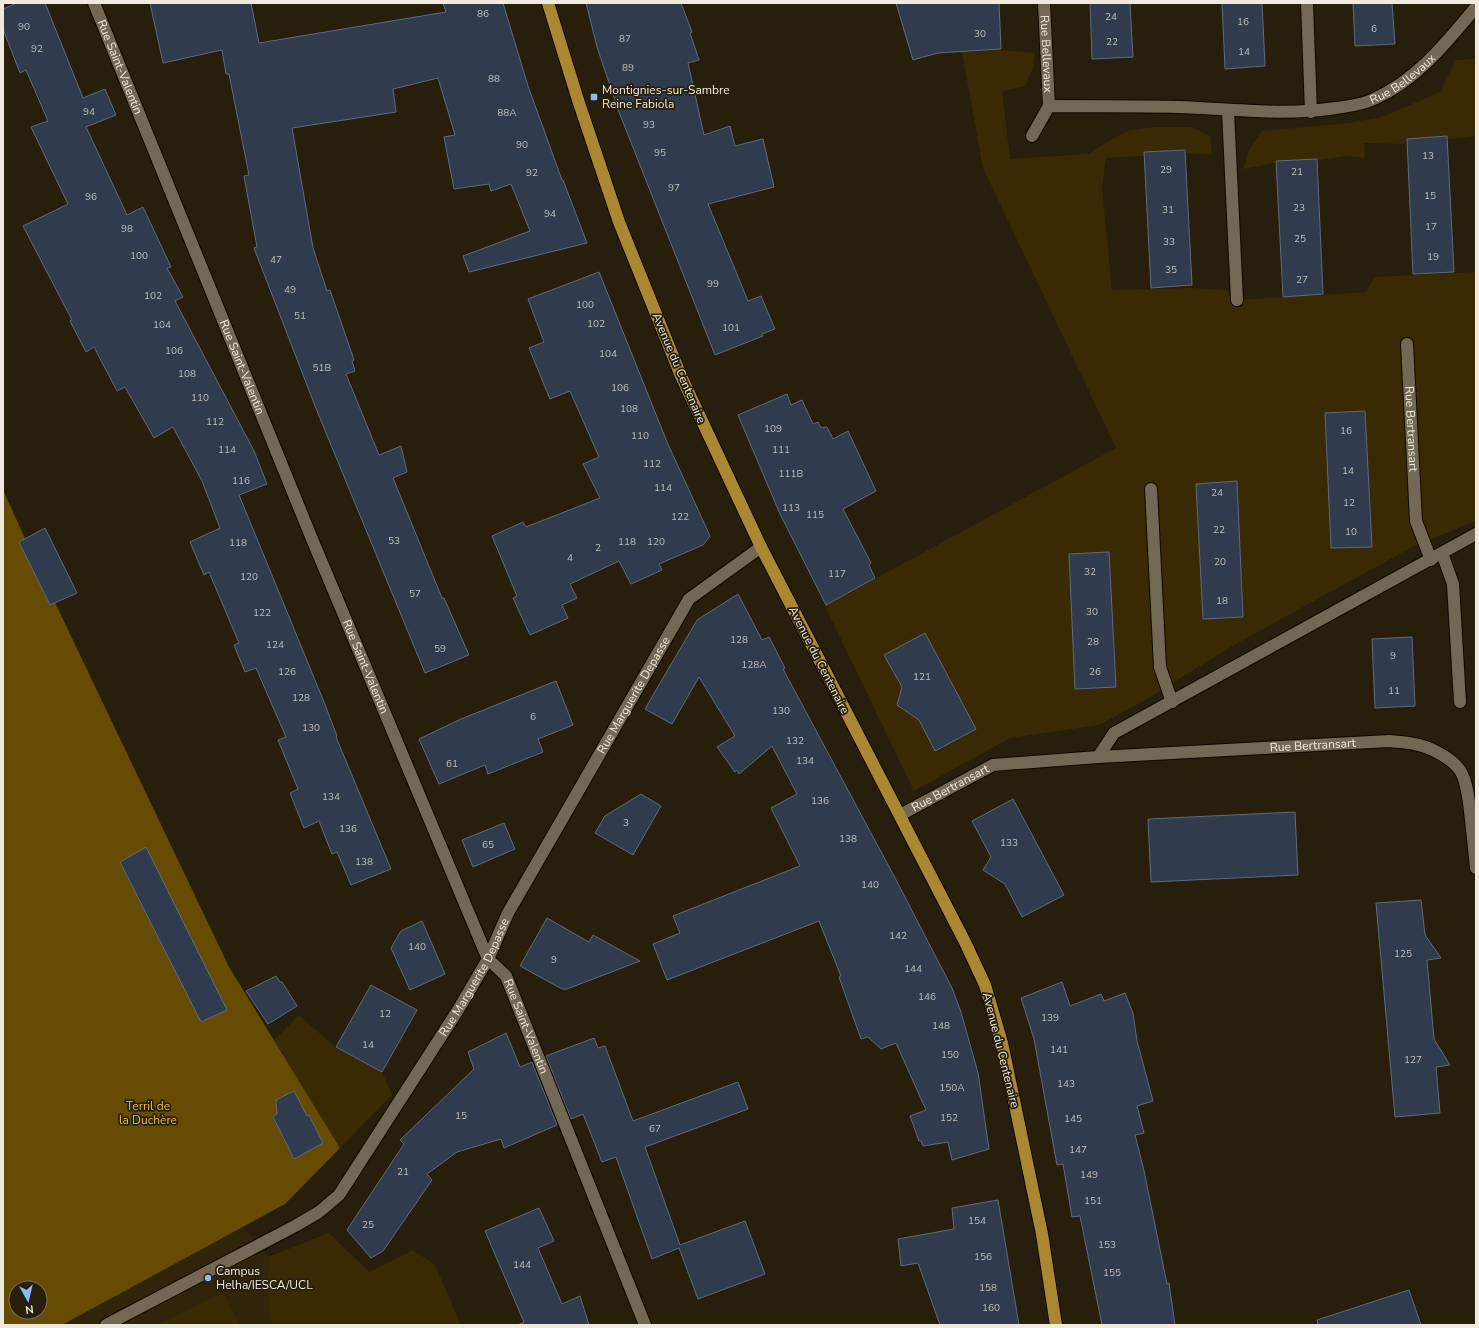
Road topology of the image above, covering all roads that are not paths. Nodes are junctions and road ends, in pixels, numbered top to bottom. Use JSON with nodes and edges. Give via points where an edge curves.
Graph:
{"nodes":[{"id":1,"x":94,"y":3,"type":"edge"},
{"id":2,"x":548,"y":3,"type":"edge"},
{"id":3,"x":1044,"y":3,"type":"edge"},
{"id":4,"x":1307,"y":3,"type":"edge"},
{"id":5,"x":1475,"y":12,"type":"edge"},
{"id":6,"x":1049,"y":106,"type":"junction"},
{"id":7,"x":1228,"y":111,"type":"junction"},
{"id":8,"x":1311,"y":112,"type":"junction"},
{"id":9,"x":1032,"y":136,"type":"dead end"},
{"id":10,"x":1237,"y":300,"type":"dead end"},
{"id":11,"x":1407,"y":344,"type":"dead end"},
{"id":12,"x":1151,"y":489,"type":"dead end"},
{"id":13,"x":1476,"y":534,"type":"edge"},
{"id":14,"x":761,"y":547,"type":"junction"},
{"id":15,"x":1442,"y":553,"type":"junction"},
{"id":16,"x":1431,"y":560,"type":"junction"},
{"id":17,"x":1172,"y":702,"type":"junction"},
{"id":18,"x":1460,"y":702,"type":"dead end"},
{"id":19,"x":1098,"y":757,"type":"junction"},
{"id":20,"x":900,"y":815,"type":"junction"},
{"id":21,"x":1474,"y":829,"type":"edge"},
{"id":22,"x":1476,"y":868,"type":"edge"},
{"id":23,"x":488,"y":959,"type":"junction"},
{"id":24,"x":106,"y":1325,"type":"edge"},
{"id":25,"x":645,"y":1325,"type":"edge"},
{"id":26,"x":1056,"y":1325,"type":"edge"}],
"edges":[{"from":1,"to":23,"type":"street","name":"Rue Saint-Valentin","via":[[312,539]]},
{"from":2,"to":14,"type":"main road","name":"Avenue du Centenaire","via":[[619,222],[681,376]]},
{"from":3,"to":6,"type":"street","name":"Rue Bellevaux"},
{"from":4,"to":8,"type":"street"},
{"from":5,"to":8,"type":"street","name":"Rue Bellevaux","via":[[1424,66],[1401,84],[1361,104]]},
{"from":6,"to":7,"type":"street","name":"Rue Bellevaux","via":[[1180,107]]},
{"from":6,"to":9,"type":"street","name":"Rue Bellevaux"},
{"from":7,"to":8,"type":"street","name":"Rue Bellevaux"},
{"from":7,"to":10,"type":"street"},
{"from":11,"to":16,"type":"street","name":"Rue Bertransart","via":[[1416,521]]},
{"from":12,"to":17,"type":"street","via":[[1160,667]]},
{"from":13,"to":15,"type":"street"},
{"from":14,"to":20,"type":"main road","name":"Avenue du Centenaire"},
{"from":14,"to":23,"type":"street","name":"Rue Marguerite Depasse","via":[[689,599],[508,914]]},
{"from":15,"to":16,"type":"street"},
{"from":15,"to":18,"type":"street","via":[[1453,584]]},
{"from":16,"to":17,"type":"street"},
{"from":17,"to":19,"type":"street","via":[[1114,732]]},
{"from":19,"to":20,"type":"street","name":"Rue Bertransart","via":[[993,765]]},
{"from":19,"to":21,"type":"street","name":"Rue Bertransart","via":[[1389,742],[1415,744],[1445,757],[1462,774]]},
{"from":20,"to":26,"type":"main road","name":"Avenue du Centenaire","via":[[985,984],[1002,1043],[1042,1234]]},
{"from":21,"to":22,"type":"street"},
{"from":23,"to":24,"type":"street","name":"Rue Marguerite Depasse","via":[[339,1194],[319,1212]]},
{"from":23,"to":25,"type":"street","name":"Rue Saint-Valentin","via":[[506,976]]}]}
